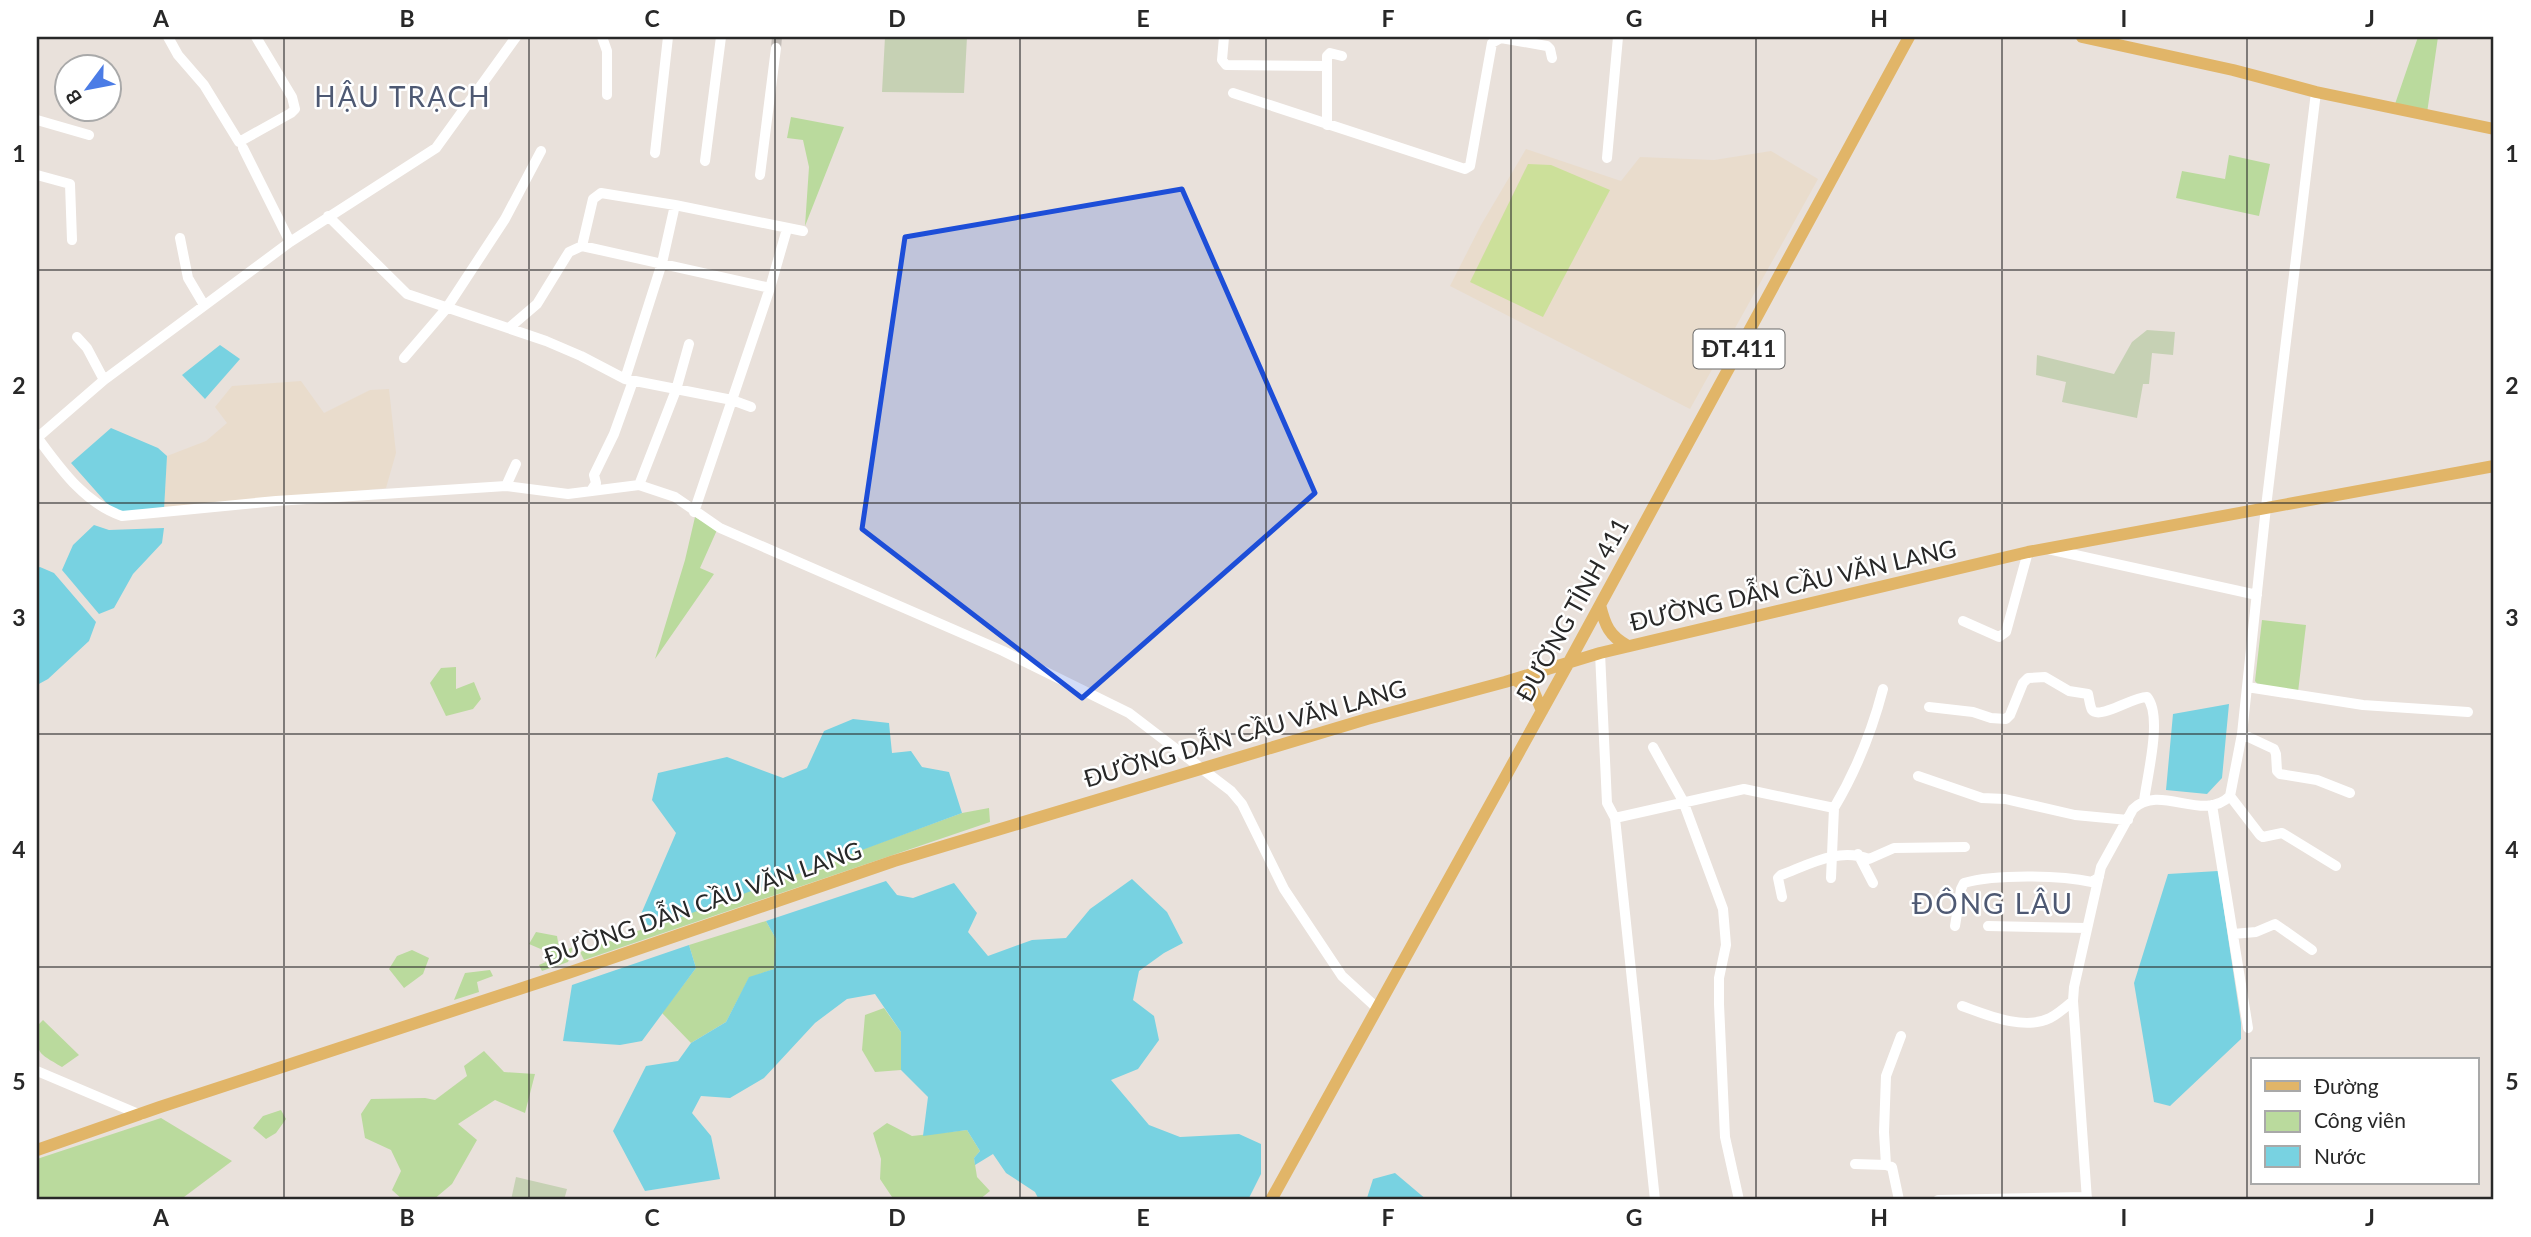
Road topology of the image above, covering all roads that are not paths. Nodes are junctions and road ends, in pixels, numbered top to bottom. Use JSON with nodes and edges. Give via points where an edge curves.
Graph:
{"nodes":[{"id":1,"x":168,"y":37,"type":"edge"},
{"id":2,"x":256,"y":37,"type":"edge"},
{"id":3,"x":516,"y":37,"type":"edge"},
{"id":4,"x":602,"y":37,"type":"edge"},
{"id":5,"x":668,"y":37,"type":"edge"},
{"id":6,"x":721,"y":37,"type":"edge"},
{"id":7,"x":1224,"y":37,"type":"edge"},
{"id":8,"x":1618,"y":37,"type":"edge"},
{"id":9,"x":1909,"y":37,"type":"edge"},
{"id":10,"x":2082,"y":37,"type":"edge"},
{"id":11,"x":776,"y":48,"type":"tunnel mouth"},
{"id":12,"x":1342,"y":56,"type":"dead end"},
{"id":13,"x":1552,"y":58,"type":"dead end"},
{"id":14,"x":1328,"y":66,"type":"junction"},
{"id":15,"x":2316,"y":92,"type":"junction"},
{"id":16,"x":1233,"y":93,"type":"dead end"},
{"id":17,"x":607,"y":95,"type":"dead end"},
{"id":18,"x":37,"y":120,"type":"edge"},
{"id":19,"x":1327,"y":125,"type":"junction"},
{"id":20,"x":2494,"y":129,"type":"edge"},
{"id":21,"x":89,"y":135,"type":"dead end"},
{"id":22,"x":243,"y":148,"type":"dead end"},
{"id":23,"x":541,"y":151,"type":"dead end"},
{"id":24,"x":655,"y":153,"type":"dead end"},
{"id":25,"x":1607,"y":158,"type":"dead end"},
{"id":26,"x":705,"y":162,"type":"dead end"},
{"id":27,"x":37,"y":175,"type":"edge"},
{"id":28,"x":760,"y":175,"type":"dead end"},
{"id":29,"x":675,"y":205,"type":"junction"},
{"id":30,"x":328,"y":216,"type":"junction"},
{"id":31,"x":787,"y":229,"type":"junction"},
{"id":32,"x":803,"y":231,"type":"dead end"},
{"id":33,"x":180,"y":238,"type":"dead end"},
{"id":34,"x":72,"y":240,"type":"dead end"},
{"id":35,"x":290,"y":242,"type":"junction"},
{"id":36,"x":582,"y":246,"type":"junction"},
{"id":37,"x":662,"y":263,"type":"junction"},
{"id":38,"x":770,"y":288,"type":"junction"},
{"id":39,"x":204,"y":305,"type":"junction"},
{"id":40,"x":446,"y":309,"type":"junction"},
{"id":41,"x":509,"y":328,"type":"junction"},
{"id":42,"x":78,"y":337,"type":"dead end"},
{"id":43,"x":689,"y":344,"type":"dead end"},
{"id":44,"x":404,"y":358,"type":"dead end"},
{"id":45,"x":104,"y":380,"type":"junction"},
{"id":46,"x":629,"y":380,"type":"junction"},
{"id":47,"x":676,"y":390,"type":"junction"},
{"id":48,"x":732,"y":400,"type":"junction"},
{"id":49,"x":751,"y":407,"type":"dead end"},
{"id":50,"x":37,"y":437,"type":"edge"},
{"id":51,"x":516,"y":464,"type":"dead end"},
{"id":52,"x":2494,"y":466,"type":"edge"},
{"id":53,"x":639,"y":485,"type":"junction"},
{"id":54,"x":506,"y":486,"type":"junction"},
{"id":55,"x":592,"y":491,"type":"junction"},
{"id":56,"x":2266,"y":507,"type":"junction"},
{"id":57,"x":694,"y":512,"type":"junction"},
{"id":58,"x":2048,"y":549,"type":"junction"},
{"id":59,"x":2028,"y":552,"type":"junction"},
{"id":60,"x":2257,"y":595,"type":"junction"},
{"id":61,"x":1600,"y":605,"type":"junction"},
{"id":62,"x":1963,"y":621,"type":"dead end"},
{"id":63,"x":1628,"y":646,"type":"junction"},
{"id":64,"x":1600,"y":653,"type":"junction"},
{"id":65,"x":1569,"y":662,"type":"junction"},
{"id":66,"x":1514,"y":679,"type":"junction"},
{"id":67,"x":2247,"y":687,"type":"junction"},
{"id":68,"x":1883,"y":689,"type":"dead end"},
{"id":69,"x":1929,"y":707,"type":"dead end"},
{"id":70,"x":1542,"y":711,"type":"junction"},
{"id":71,"x":2468,"y":712,"type":"dead end"},
{"id":72,"x":2242,"y":734,"type":"junction"},
{"id":73,"x":1653,"y":747,"type":"dead end"},
{"id":74,"x":1202,"y":768,"type":"junction"},
{"id":75,"x":1917,"y":776,"type":"dead end"},
{"id":76,"x":2350,"y":793,"type":"dead end"},
{"id":77,"x":2230,"y":796,"type":"junction"},
{"id":78,"x":1683,"y":801,"type":"junction"},
{"id":79,"x":2144,"y":801,"type":"junction"},
{"id":80,"x":2212,"y":805,"type":"junction"},
{"id":81,"x":1834,"y":808,"type":"junction"},
{"id":82,"x":1615,"y":818,"type":"junction"},
{"id":83,"x":2128,"y":820,"type":"junction"},
{"id":84,"x":1965,"y":847,"type":"dead end"},
{"id":85,"x":1858,"y":854,"type":"junction"},
{"id":86,"x":1832,"y":856,"type":"junction"},
{"id":87,"x":2336,"y":866,"type":"dead end"},
{"id":88,"x":2099,"y":877,"type":"junction"},
{"id":89,"x":1831,"y":878,"type":"dead end"},
{"id":90,"x":1873,"y":883,"type":"dead end"},
{"id":91,"x":1782,"y":897,"type":"dead end"},
{"id":92,"x":1955,"y":926,"type":"dead end"},
{"id":93,"x":1988,"y":926,"type":"dead end"},
{"id":94,"x":2087,"y":928,"type":"junction"},
{"id":95,"x":2233,"y":934,"type":"junction"},
{"id":96,"x":2312,"y":950,"type":"dead end"},
{"id":97,"x":2073,"y":1001,"type":"junction"},
{"id":98,"x":1962,"y":1006,"type":"dead end"},
{"id":99,"x":1377,"y":1008,"type":"junction"},
{"id":100,"x":2248,"y":1028,"type":"dead end"},
{"id":101,"x":1901,"y":1036,"type":"dead end"},
{"id":102,"x":37,"y":1071,"type":"edge"},
{"id":103,"x":141,"y":1115,"type":"junction"},
{"id":104,"x":37,"y":1150,"type":"edge"},
{"id":105,"x":1855,"y":1164,"type":"dead end"},
{"id":106,"x":1886,"y":1165,"type":"junction"},
{"id":107,"x":2087,"y":1199,"type":"edge"},
{"id":108,"x":1271,"y":1200,"type":"edge"},
{"id":109,"x":1655,"y":1200,"type":"edge"},
{"id":110,"x":1739,"y":1200,"type":"edge"},
{"id":111,"x":1899,"y":1200,"type":"edge"},
{"id":112,"x":1938,"y":1200,"type":"edge"}],
"edges":[{"from":1,"to":2,"type":"street","via":[[239,142],[295,109]]},
{"from":3,"to":30,"type":"street","via":[[436,148]]},
{"from":4,"to":17,"type":"street","via":[[607,51]]},
{"from":5,"to":24,"type":"street"},
{"from":6,"to":26,"type":"street"},
{"from":7,"to":14,"type":"street","via":[[1222,60],[1226,65]]},
{"from":8,"to":25,"type":"street"},
{"from":9,"to":61,"type":"main road","name":"ĐƯỜNG TỈNH 411","number":"ĐT.411"},
{"from":10,"to":15,"type":"main road","via":[[2234,69]]},
{"from":11,"to":28,"type":"street"},
{"from":12,"to":14,"type":"street","via":[[1328,54]]},
{"from":13,"to":19,"type":"street","via":[[1547,46],[1500,38],[1492,43],[1468,168]]},
{"from":14,"to":19,"type":"street"},
{"from":15,"to":20,"type":"main road"},
{"from":15,"to":56,"type":"street"},
{"from":16,"to":19,"type":"street"},
{"from":18,"to":21,"type":"street"},
{"from":22,"to":35,"type":"street"},
{"from":23,"to":40,"type":"street","via":[[505,219]]},
{"from":27,"to":34,"type":"street","via":[[70,184]]},
{"from":29,"to":31,"type":"street"},
{"from":29,"to":36,"type":"street","via":[[597,195]]},
{"from":29,"to":37,"type":"street"},
{"from":30,"to":35,"type":"street"},
{"from":30,"to":40,"type":"street","via":[[400,290]]},
{"from":31,"to":32,"type":"street"},
{"from":31,"to":38,"type":"street"},
{"from":33,"to":39,"type":"street","via":[[188,278]]},
{"from":35,"to":39,"type":"street"},
{"from":36,"to":37,"type":"street"},
{"from":36,"to":41,"type":"street","via":[[569,252],[537,304]]},
{"from":37,"to":38,"type":"street"},
{"from":37,"to":46,"type":"street"},
{"from":38,"to":48,"type":"street"},
{"from":39,"to":45,"type":"street"},
{"from":40,"to":41,"type":"street"},
{"from":40,"to":44,"type":"street"},
{"from":41,"to":46,"type":"street","via":[[568,349]]},
{"from":42,"to":45,"type":"street"},
{"from":43,"to":47,"type":"street"},
{"from":45,"to":50,"type":"street"},
{"from":46,"to":47,"type":"street"},
{"from":46,"to":55,"type":"street"},
{"from":47,"to":48,"type":"street"},
{"from":47,"to":53,"type":"street"},
{"from":48,"to":49,"type":"street"},
{"from":48,"to":57,"type":"street"},
{"from":50,"to":54,"type":"street","via":[[74,485],[105,511],[122,516]]},
{"from":51,"to":54,"type":"street"},
{"from":52,"to":56,"type":"main road","name":"ĐƯỜNG DẪN CẦU VĂN LANG"},
{"from":53,"to":55,"type":"street"},
{"from":53,"to":57,"type":"street","via":[[675,497]]},
{"from":54,"to":55,"type":"street","via":[[568,494]]},
{"from":56,"to":58,"type":"main road","name":"ĐƯỜNG DẪN CẦU VĂN LANG"},
{"from":56,"to":60,"type":"street"},
{"from":57,"to":74,"type":"street","via":[[720,528],[1003,651],[1129,713]]},
{"from":58,"to":59,"type":"main road","name":"ĐƯỜNG DẪN CẦU VĂN LANG"},
{"from":58,"to":60,"type":"street"},
{"from":59,"to":62,"type":"street","via":[[2006,632],[1999,637]]},
{"from":59,"to":63,"type":"main road","name":"ĐƯỜNG DẪN CẦU VĂN LANG"},
{"from":60,"to":67,"type":"street"},
{"from":61,"to":63,"type":"main road","via":[[1609,633]]},
{"from":61,"to":65,"type":"main road","name":"ĐƯỜNG TỈNH 411","number":"ĐT.411"},
{"from":63,"to":64,"type":"main road","name":"ĐƯỜNG DẪN CẦU VĂN LANG"},
{"from":64,"to":65,"type":"main road","name":"ĐƯỜNG DẪN CẦU VĂN LANG"},
{"from":64,"to":82,"type":"street","via":[[1607,803]]},
{"from":65,"to":66,"type":"main road","name":"ĐƯỜNG DẪN CẦU VĂN LANG"},
{"from":65,"to":70,"type":"main road","name":"ĐƯỜNG TỈNH 411","number":"ĐT.411"},
{"from":66,"to":70,"type":"main road","via":[[1534,692]]},
{"from":66,"to":74,"type":"main road","name":"ĐƯỜNG DẪN CẦU VĂN LANG"},
{"from":67,"to":71,"type":"street","via":[[2363,705]]},
{"from":67,"to":72,"type":"street"},
{"from":68,"to":81,"type":"street","via":[[1874,726]]},
{"from":69,"to":79,"type":"street","via":[[2006,719],[2028,678],[2048,678],[2069,691],[2088,694],[2096,713],[2147,697],[2155,719]]},
{"from":70,"to":99,"type":"main road","name":"ĐƯỜNG TỈNH 411","number":"ĐT.411"},
{"from":72,"to":76,"type":"street","via":[[2276,751],[2280,774],[2317,780]]},
{"from":72,"to":77,"type":"street"},
{"from":73,"to":78,"type":"street"},
{"from":74,"to":99,"type":"street","via":[[1242,804],[1284,889],[1342,976]]},
{"from":74,"to":103,"type":"main road","name":"ĐƯỜNG DẪN CẦU VĂN LANG","via":[[894,861]]},
{"from":75,"to":83,"type":"street","via":[[1982,798]]},
{"from":77,"to":80,"type":"street"},
{"from":77,"to":87,"type":"street","via":[[2263,837],[2282,833]]},
{"from":78,"to":81,"type":"street","via":[[1744,789]]},
{"from":78,"to":82,"type":"street"},
{"from":78,"to":110,"type":"street","via":[[1723,908],[1726,945],[1719,1004],[1725,1138]]},
{"from":79,"to":80,"type":"street"},
{"from":79,"to":83,"type":"street"},
{"from":80,"to":95,"type":"street"},
{"from":81,"to":86,"type":"street"},
{"from":82,"to":109,"type":"street"},
{"from":83,"to":88,"type":"street"},
{"from":84,"to":85,"type":"street","via":[[1894,848],[1869,859]]},
{"from":85,"to":86,"type":"street"},
{"from":85,"to":90,"type":"street"},
{"from":86,"to":89,"type":"street"},
{"from":86,"to":91,"type":"street","via":[[1781,875]]},
{"from":88,"to":92,"type":"street","via":[[2092,881],[2032,878],[1964,883]]},
{"from":88,"to":94,"type":"street"},
{"from":93,"to":94,"type":"street"},
{"from":94,"to":97,"type":"street"},
{"from":95,"to":96,"type":"street","via":[[2275,924]]},
{"from":95,"to":100,"type":"street"},
{"from":97,"to":98,"type":"street","via":[[2050,1018],[2032,1023]]},
{"from":97,"to":107,"type":"street"},
{"from":99,"to":108,"type":"main road","name":"ĐƯỜNG TỈNH 411","number":"ĐT.411"},
{"from":101,"to":106,"type":"street","via":[[1886,1076]]},
{"from":102,"to":103,"type":"street"},
{"from":103,"to":104,"type":"main road","name":"ĐƯỜNG DẪN CẦU VĂN LANG"},
{"from":105,"to":106,"type":"street"},
{"from":106,"to":111,"type":"street","via":[[1894,1172]]},
{"from":107,"to":112,"type":"street"}]}
